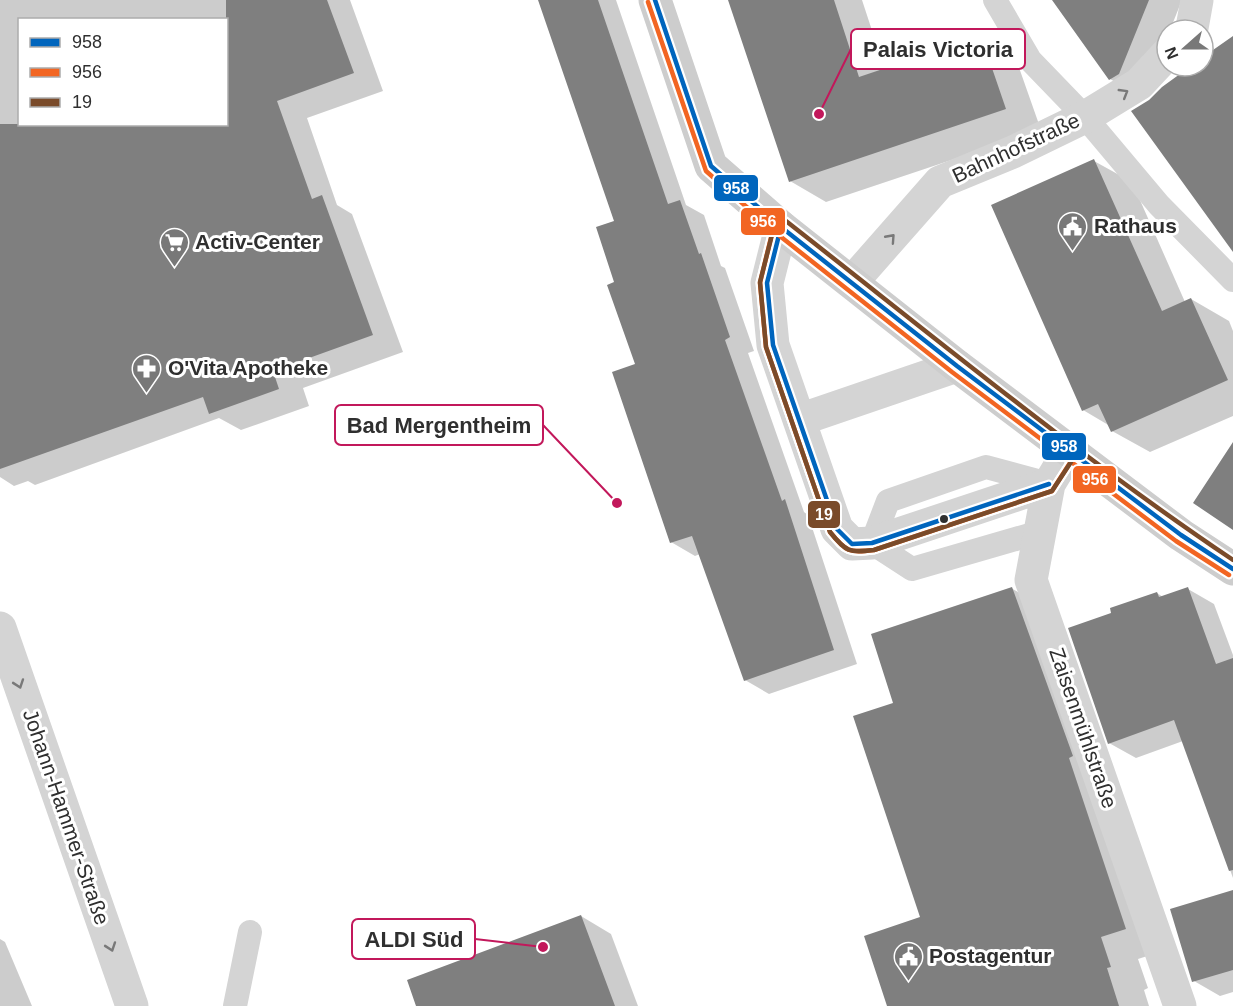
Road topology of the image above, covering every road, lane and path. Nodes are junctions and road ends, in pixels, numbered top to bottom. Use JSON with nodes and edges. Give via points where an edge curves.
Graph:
{"nodes":[{"id":1,"x":655,"y":0,"type":"edge"},
{"id":2,"x":995,"y":0,"type":"edge"},
{"id":3,"x":1197,"y":0,"type":"edge"},
{"id":4,"x":1194,"y":18,"type":"edge"},
{"id":5,"x":1155,"y":67,"type":"edge"},
{"id":6,"x":1085,"y":117,"type":"junction"},
{"id":7,"x":781,"y":227,"type":"junction"},
{"id":8,"x":1233,"y":280,"type":"edge"},
{"id":9,"x":852,"y":282,"type":"junction"},
{"id":10,"x":957,"y":366,"type":"junction"},
{"id":11,"x":798,"y":420,"type":"junction"},
{"id":12,"x":1070,"y":451,"type":"junction"},
{"id":13,"x":1049,"y":484,"type":"junction"},
{"id":14,"x":1040,"y":532,"type":"junction"},
{"id":15,"x":872,"y":543,"type":"junction"},
{"id":16,"x":1233,"y":569,"type":"edge"},
{"id":17,"x":0,"y":628,"type":"edge"},
{"id":18,"x":250,"y":932,"type":"dead end"},
{"id":19,"x":132,"y":1006,"type":"edge"},
{"id":20,"x":235,"y":1006,"type":"edge"},
{"id":21,"x":1180,"y":1006,"type":"edge"}],
"edges":[{"from":1,"to":7,"type":"street","via":[[711,166]]},
{"from":2,"to":6,"type":"lane","via":[[1030,60]]},
{"from":3,"to":4,"type":"street"},
{"from":6,"to":5,"type":"street","name":"Bahnhofstraße","one_way":true,"via":[[1139,84]]},
{"from":6,"to":8,"type":"lane","via":[[1159,205]]},
{"from":9,"to":6,"type":"street","name":"Bahnhofstraße","one_way":true,"via":[[940,182]]},
{"from":7,"to":9,"type":"street"},
{"from":7,"to":11,"type":"street","via":[[766,283],[773,345]]},
{"from":9,"to":10,"type":"street"},
{"from":10,"to":11,"type":"street"},
{"from":10,"to":12,"type":"street"},
{"from":11,"to":15,"type":"street","via":[[837,529],[852,544]]},
{"from":12,"to":13,"type":"street","name":"Zaisenmühlstraße"},
{"from":12,"to":16,"type":"street"},
{"from":13,"to":14,"type":"street","name":"Zaisenmühlstraße"},
{"from":13,"to":15,"type":"street"},
{"from":14,"to":15,"type":"lane","via":[[912,569]]},
{"from":14,"to":21,"type":"street","name":"Zaisenmühlstraße","via":[[1031,580]]},
{"from":17,"to":19,"type":"street","name":"Johann-Hammer-Straße","one_way":true},
{"from":18,"to":20,"type":"lane"}]}
